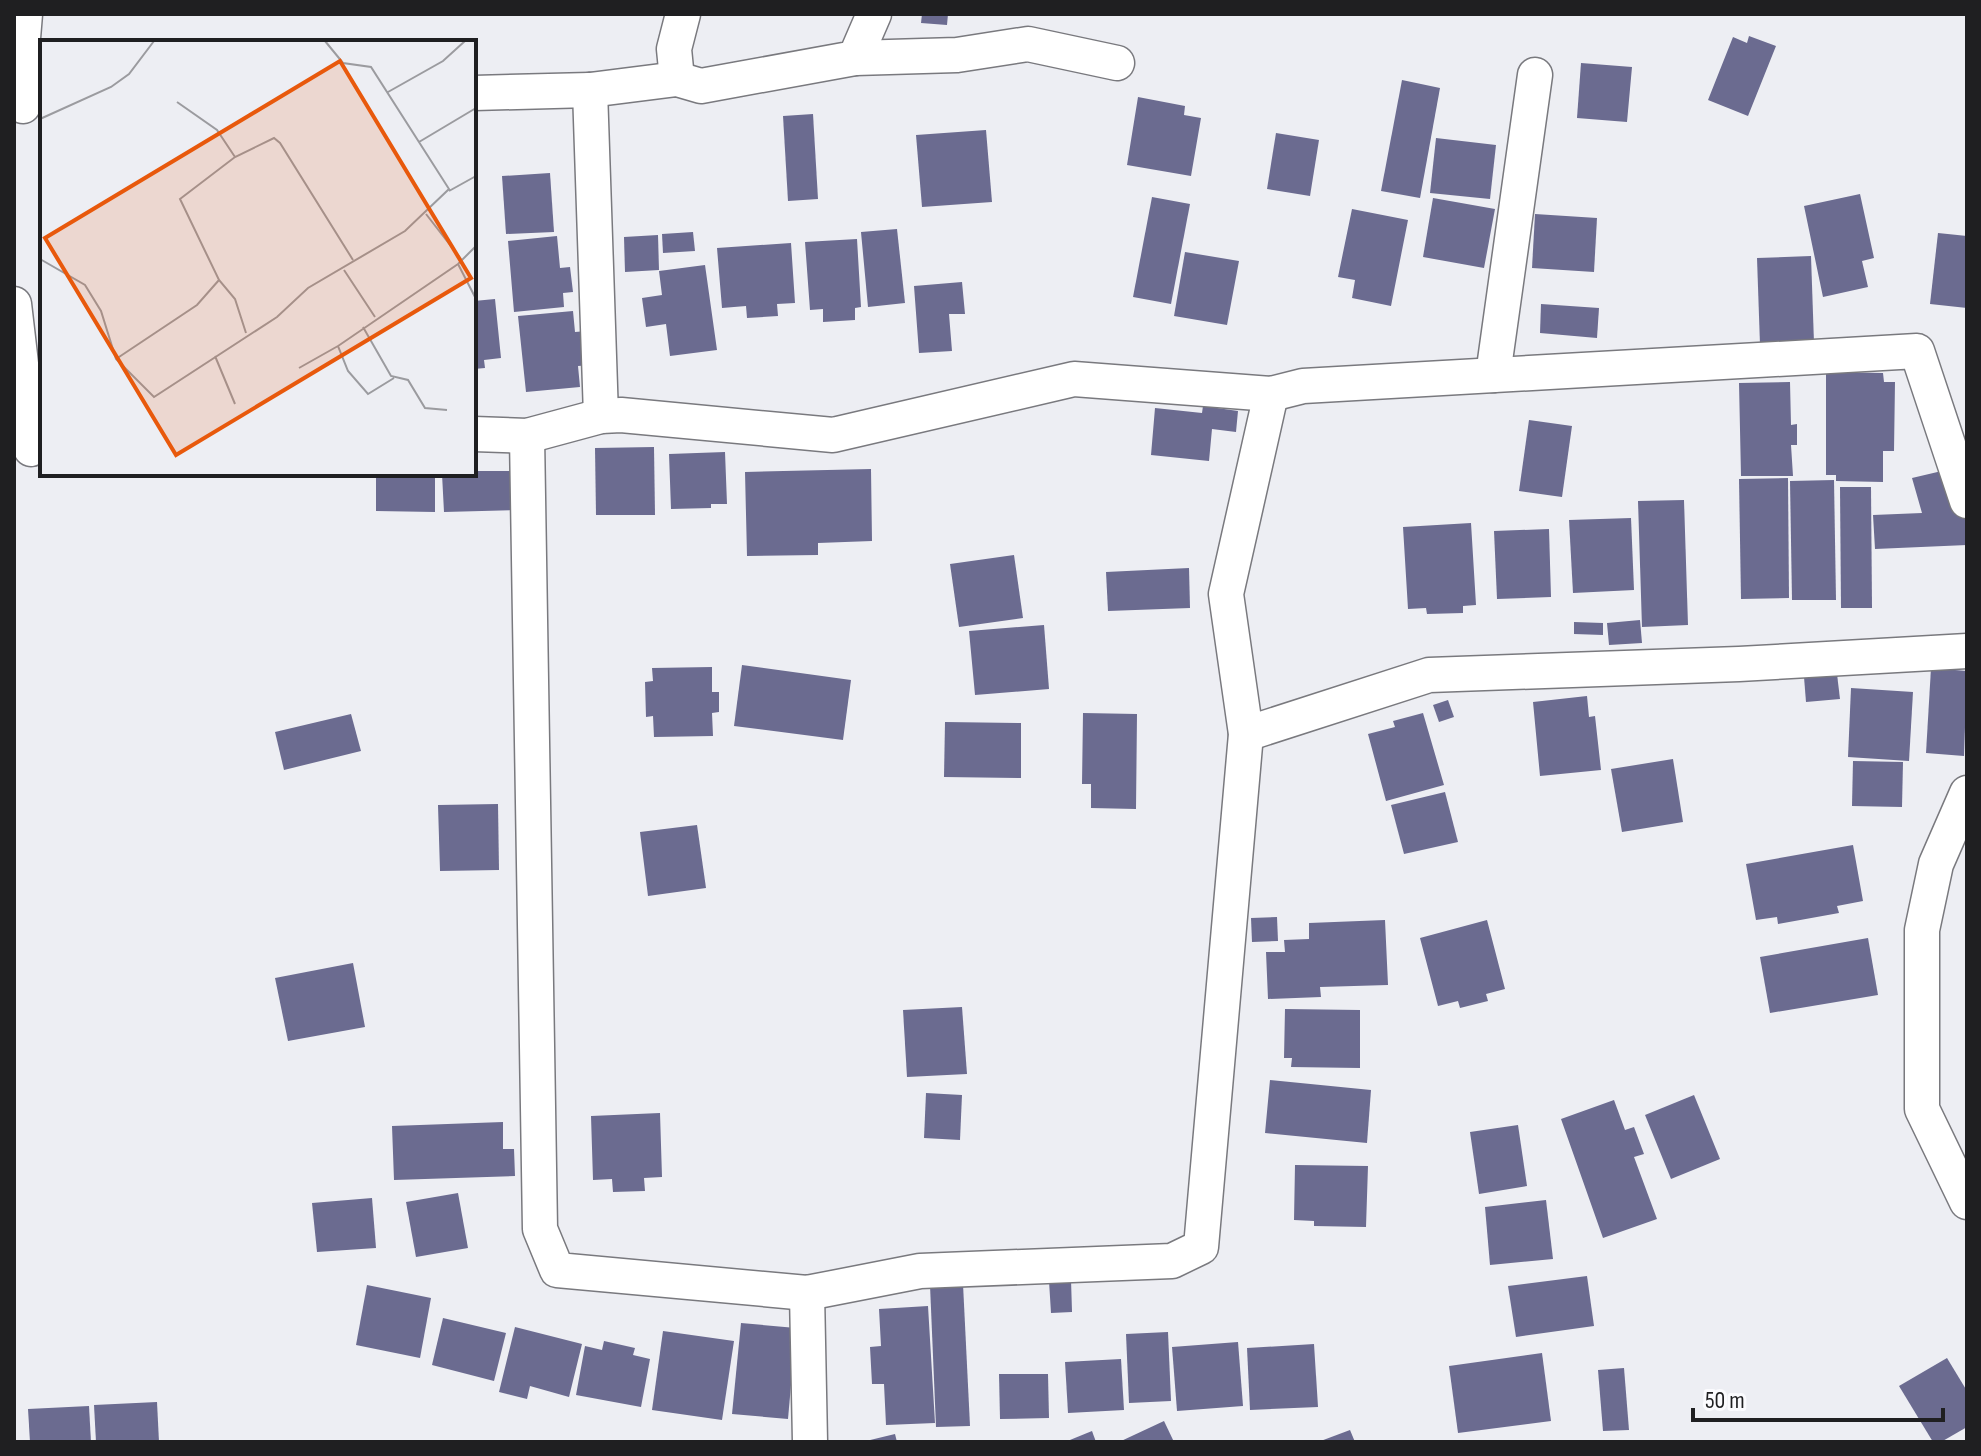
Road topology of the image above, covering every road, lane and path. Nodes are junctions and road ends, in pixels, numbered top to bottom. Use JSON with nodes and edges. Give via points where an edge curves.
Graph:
{"nodes":[{"id":1,"x":25,"y":14,"type":"edge"},
{"id":2,"x":683,"y":14,"type":"edge"},
{"id":3,"x":874,"y":14,"type":"edge"},
{"id":4,"x":855,"y":58,"type":"junction"},
{"id":5,"x":1117,"y":63,"type":"dead end"},
{"id":6,"x":1535,"y":75,"type":"dead end"},
{"id":7,"x":677,"y":79,"type":"junction"},
{"id":8,"x":590,"y":90,"type":"junction"},
{"id":9,"x":476,"y":93,"type":"edge"},
{"id":10,"x":26,"y":107,"type":"edge"},
{"id":11,"x":14,"y":304,"type":"edge"},
{"id":12,"x":1493,"y":375,"type":"junction"},
{"id":13,"x":1271,"y":394,"type":"junction"},
{"id":14,"x":601,"y":416,"type":"junction"},
{"id":15,"x":476,"y":434,"type":"edge"},
{"id":16,"x":527,"y":436,"type":"junction"},
{"id":17,"x":29,"y":450,"type":"edge"},
{"id":18,"x":1967,"y":501,"type":"edge"},
{"id":19,"x":1967,"y":651,"type":"edge"},
{"id":20,"x":1246,"y":734,"type":"junction"},
{"id":21,"x":1967,"y":793,"type":"edge"},
{"id":22,"x":1967,"y":1202,"type":"edge"},
{"id":23,"x":807,"y":1293,"type":"junction"},
{"id":24,"x":810,"y":1442,"type":"edge"}],
"edges":[{"from":1,"to":10,"type":"street","via":[[21,62]]},
{"from":2,"to":7,"type":"street","via":[[674,49]]},
{"from":3,"to":4,"type":"street"},
{"from":4,"to":5,"type":"street","via":[[957,55],[1028,44]]},
{"from":4,"to":7,"type":"street","via":[[701,86]]},
{"from":6,"to":12,"type":"street"},
{"from":7,"to":8,"type":"street"},
{"from":8,"to":9,"type":"street"},
{"from":8,"to":14,"type":"street"},
{"from":11,"to":17,"type":"street"},
{"from":12,"to":13,"type":"street","via":[[1303,386]]},
{"from":12,"to":18,"type":"street","via":[[1917,351]]},
{"from":13,"to":14,"type":"street","via":[[1074,379],[833,435]]},
{"from":13,"to":20,"type":"street","via":[[1226,594]]},
{"from":14,"to":16,"type":"street"},
{"from":15,"to":16,"type":"street"},
{"from":16,"to":23,"type":"street","via":[[540,1229],[557,1270]]},
{"from":19,"to":20,"type":"street","via":[[1429,675]]},
{"from":20,"to":23,"type":"street","via":[[1201,1247],[1172,1261],[920,1271]]},
{"from":21,"to":22,"type":"street","via":[[1936,864],[1922,930],[1922,1109]]},
{"from":23,"to":24,"type":"street"}]}
